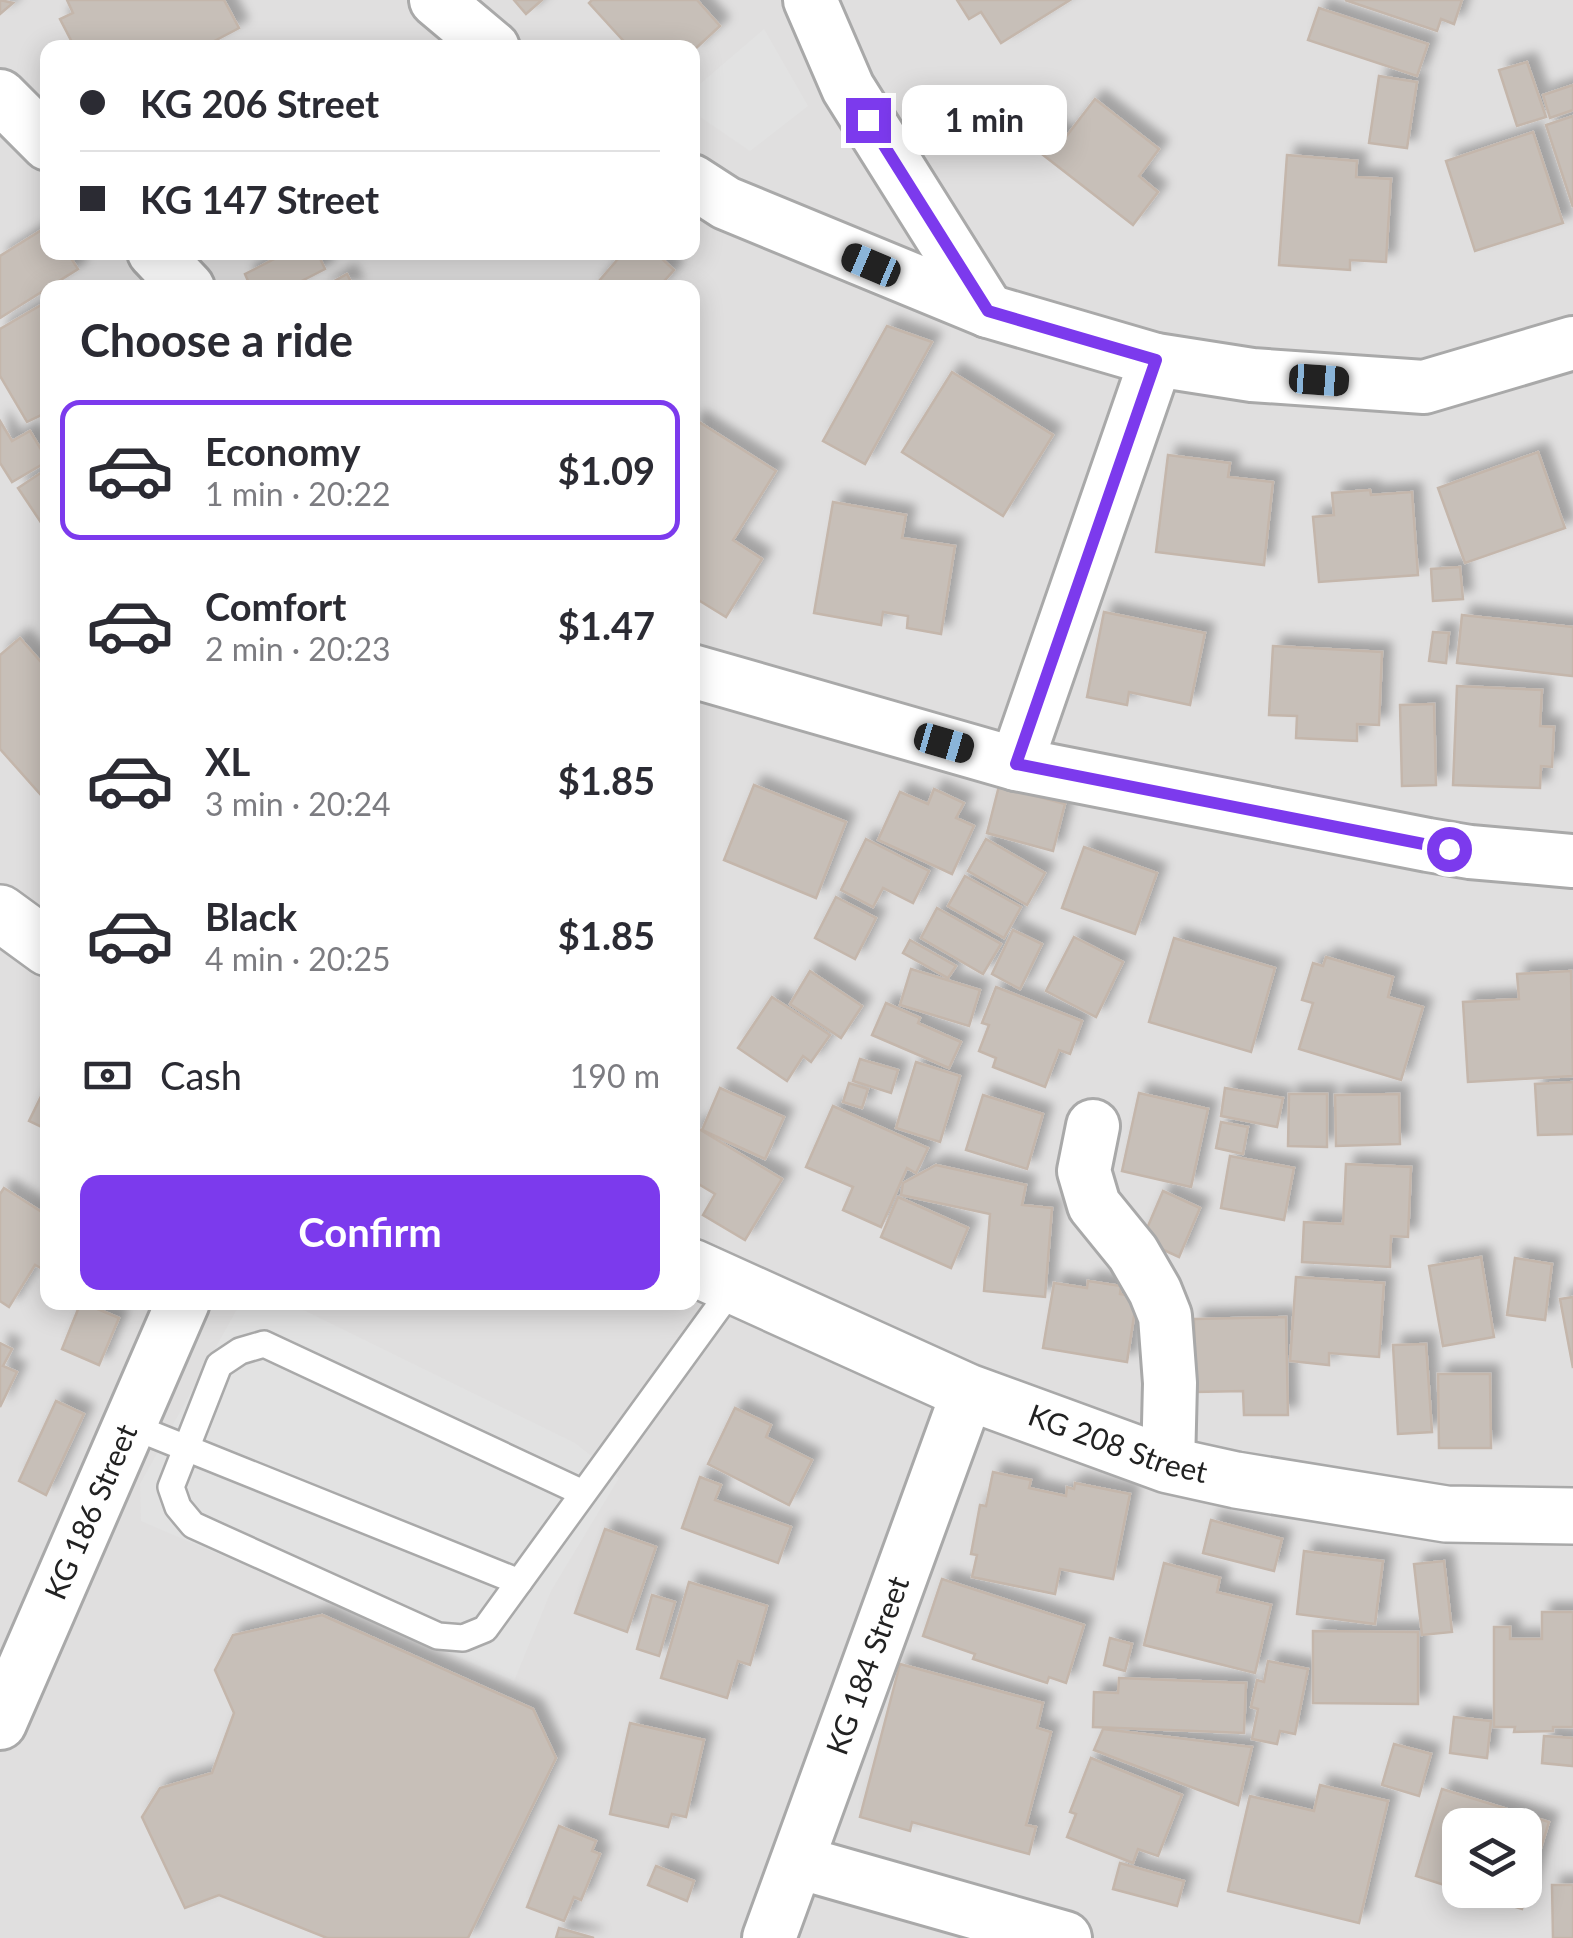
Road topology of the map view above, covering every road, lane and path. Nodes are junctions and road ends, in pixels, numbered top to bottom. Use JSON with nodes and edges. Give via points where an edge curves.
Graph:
{"nodes":[{"id":1,"x":436,"y":0,"type":"edge"},
{"id":2,"x":810,"y":0,"type":"edge"},
{"id":3,"x":484,"y":40,"type":"edge"},
{"id":4,"x":0,"y":96,"type":"edge"},
{"id":5,"x":40,"y":136,"type":"edge"},
{"id":6,"x":700,"y":186,"type":"edge"},
{"id":7,"x":162,"y":260,"type":"edge"},
{"id":8,"x":180,"y":280,"type":"edge"},
{"id":9,"x":988,"y":311,"type":"junction"},
{"id":10,"x":1573,"y":343,"type":"edge"},
{"id":11,"x":1156,"y":360,"type":"junction"},
{"id":12,"x":700,"y":674,"type":"edge"},
{"id":13,"x":1016,"y":764,"type":"junction"},
{"id":14,"x":1573,"y":861,"type":"edge"},
{"id":15,"x":0,"y":913,"type":"edge"},
{"id":16,"x":40,"y":942,"type":"edge"},
{"id":17,"x":1093,"y":1126,"type":"dead end"},
{"id":18,"x":714,"y":1276,"type":"edge"},
{"id":19,"x":700,"y":1299,"type":"edge"},
{"id":20,"x":180,"y":1310,"type":"edge"},
{"id":21,"x":694,"y":1310,"type":"edge"},
{"id":22,"x":968,"y":1392,"type":"junction"},
{"id":23,"x":130,"y":1425,"type":"junction"},
{"id":24,"x":184,"y":1448,"type":"junction"},
{"id":25,"x":1168,"y":1465,"type":"junction"},
{"id":26,"x":584,"y":1493,"type":"junction"},
{"id":27,"x":1573,"y":1516,"type":"edge"},
{"id":28,"x":520,"y":1582,"type":"junction"},
{"id":29,"x":0,"y":1722,"type":"edge"},
{"id":30,"x":798,"y":1862,"type":"junction"},
{"id":31,"x":770,"y":1938,"type":"edge"},
{"id":32,"x":1065,"y":1938,"type":"edge"}],
"edges":[{"from":1,"to":3,"type":"street"},
{"from":2,"to":9,"type":"street","via":[[848,88]]},
{"from":4,"to":5,"type":"street"},
{"from":6,"to":9,"type":"street","via":[[726,203]]},
{"from":7,"to":8,"type":"street"},
{"from":9,"to":11,"type":"street"},
{"from":10,"to":11,"type":"street","via":[[1424,387],[1252,376]]},
{"from":11,"to":13,"type":"street"},
{"from":12,"to":13,"type":"street"},
{"from":13,"to":14,"type":"street","via":[[1442,848]]},
{"from":15,"to":16,"type":"street"},
{"from":17,"to":25,"type":"street","via":[[1084,1171],[1094,1205],[1132,1253],[1165,1316]]},
{"from":18,"to":19,"type":"lane"},
{"from":18,"to":22,"type":"street","name":"KG 208 Street"},
{"from":20,"to":23,"type":"street","name":"KG 186 Street"},
{"from":21,"to":26,"type":"lane"},
{"from":22,"to":25,"type":"street","name":"KG 208 Street"},
{"from":22,"to":30,"type":"street","name":"KG 184 Street"},
{"from":23,"to":24,"type":"lane"},
{"from":23,"to":29,"type":"street","name":"KG 186 Street"},
{"from":24,"to":26,"type":"lane","via":[[219,1365],[264,1344]]},
{"from":24,"to":28,"type":"lane"},
{"from":24,"to":28,"type":"lane","via":[[171,1487],[193,1525],[438,1636],[463,1638],[485,1629]]},
{"from":25,"to":27,"type":"street","name":"KG 208 Street","via":[[1446,1514]]},
{"from":26,"to":28,"type":"lane"},
{"from":30,"to":31,"type":"street","name":"KG 184 Street"},
{"from":30,"to":32,"type":"street"}]}
